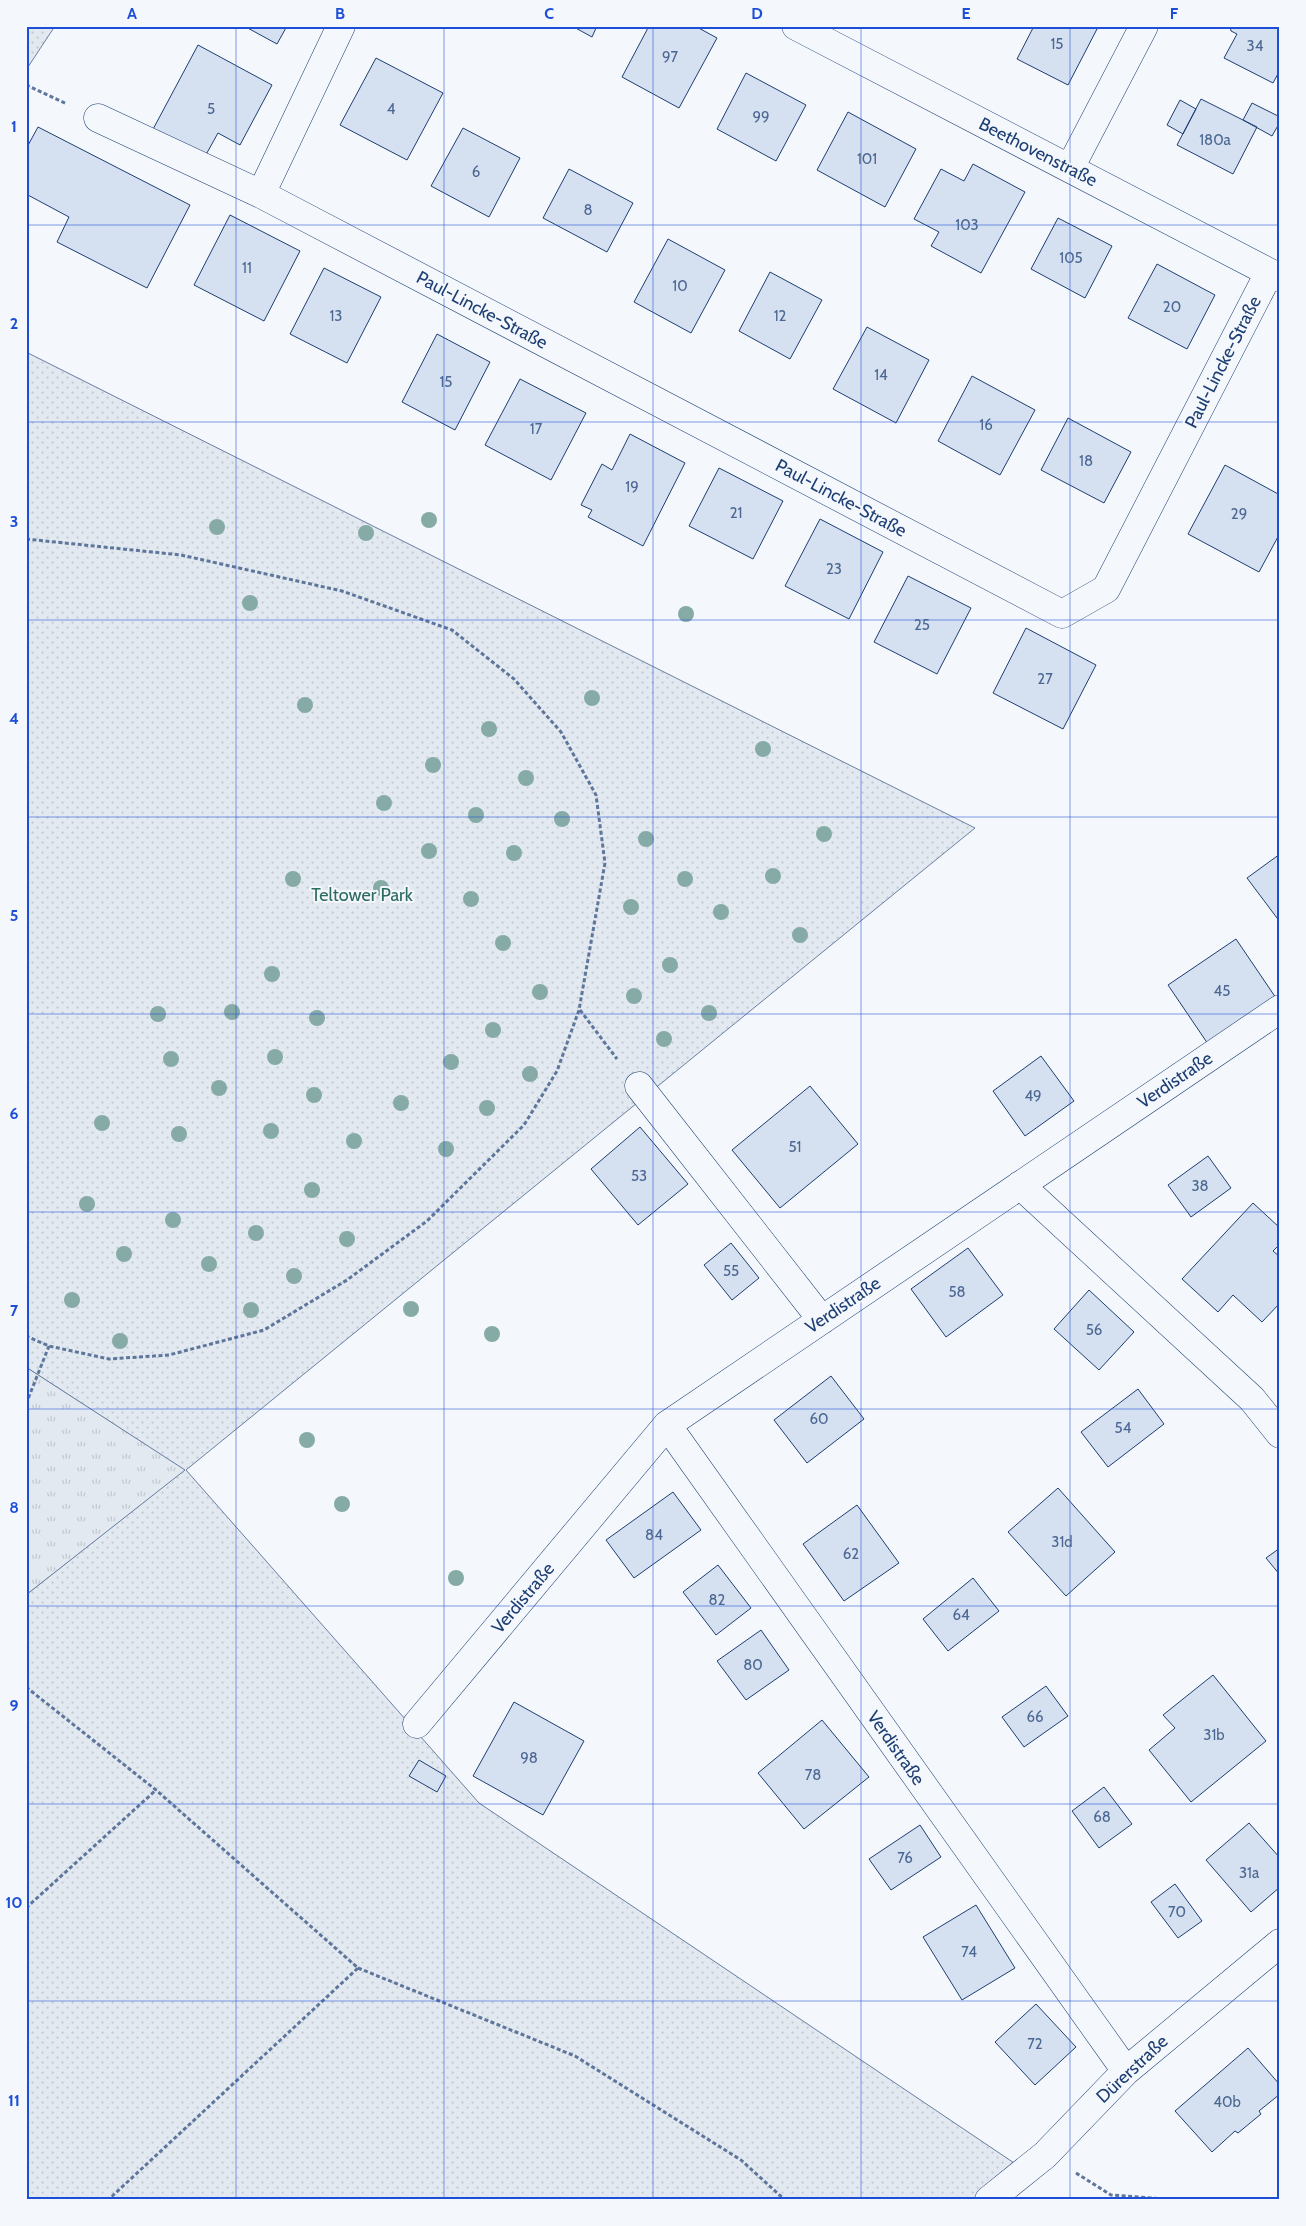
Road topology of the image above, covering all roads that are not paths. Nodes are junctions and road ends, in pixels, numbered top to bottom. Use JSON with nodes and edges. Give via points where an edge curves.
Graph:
{"nodes":[{"id":1,"x":341,"y":26,"type":"edge"},
{"id":2,"x":796,"y":26,"type":"edge"},
{"id":3,"x":1144,"y":26,"type":"edge"},
{"id":4,"x":98,"y":118,"type":"road end"},
{"id":5,"x":1070,"y":168,"type":"junction"},
{"id":6,"x":261,"y":194,"type":"junction"},
{"id":7,"x":1275,"y":276,"type":"edge"},
{"id":8,"x":1280,"y":1009,"type":"edge"},
{"id":9,"x":639,"y":1086,"type":"road end"},
{"id":10,"x":1020,"y":1185,"type":"junction"},
{"id":11,"x":822,"y":1320,"type":"junction"},
{"id":12,"x":667,"y":1425,"type":"junction"},
{"id":13,"x":1280,"y":1434,"type":"edge"},
{"id":14,"x":417,"y":1724,"type":"dead end"},
{"id":15,"x":1280,"y":1943,"type":"edge"},
{"id":16,"x":1126,"y":2071,"type":"junction"},
{"id":17,"x":989,"y":2200,"type":"edge"}],
"edges":[{"from":1,"to":6,"type":"street"},
{"from":2,"to":5,"type":"street","name":"Beethovenstraße"},
{"from":3,"to":5,"type":"street"},
{"from":4,"to":6,"type":"street","name":"Paul-Lincke-Straße"},
{"from":5,"to":7,"type":"street","name":"Beethovenstraße"},
{"from":6,"to":7,"type":"street","name":"Paul-Lincke-Straße","via":[[1062,614],[1106,589]]},
{"from":8,"to":10,"type":"street","name":"Verdistraße"},
{"from":9,"to":11,"type":"street"},
{"from":10,"to":11,"type":"street","name":"Verdistraße"},
{"from":10,"to":13,"type":"street","via":[[1252,1399]]},
{"from":11,"to":12,"type":"street","name":"Verdistraße"},
{"from":12,"to":14,"type":"street","name":"Verdistraße"},
{"from":12,"to":16,"type":"street","name":"Verdistraße"},
{"from":15,"to":16,"type":"street","name":"Dürerstraße"},
{"from":16,"to":17,"type":"street","name":"Dürerstraße","via":[[1046,2155]]}]}
